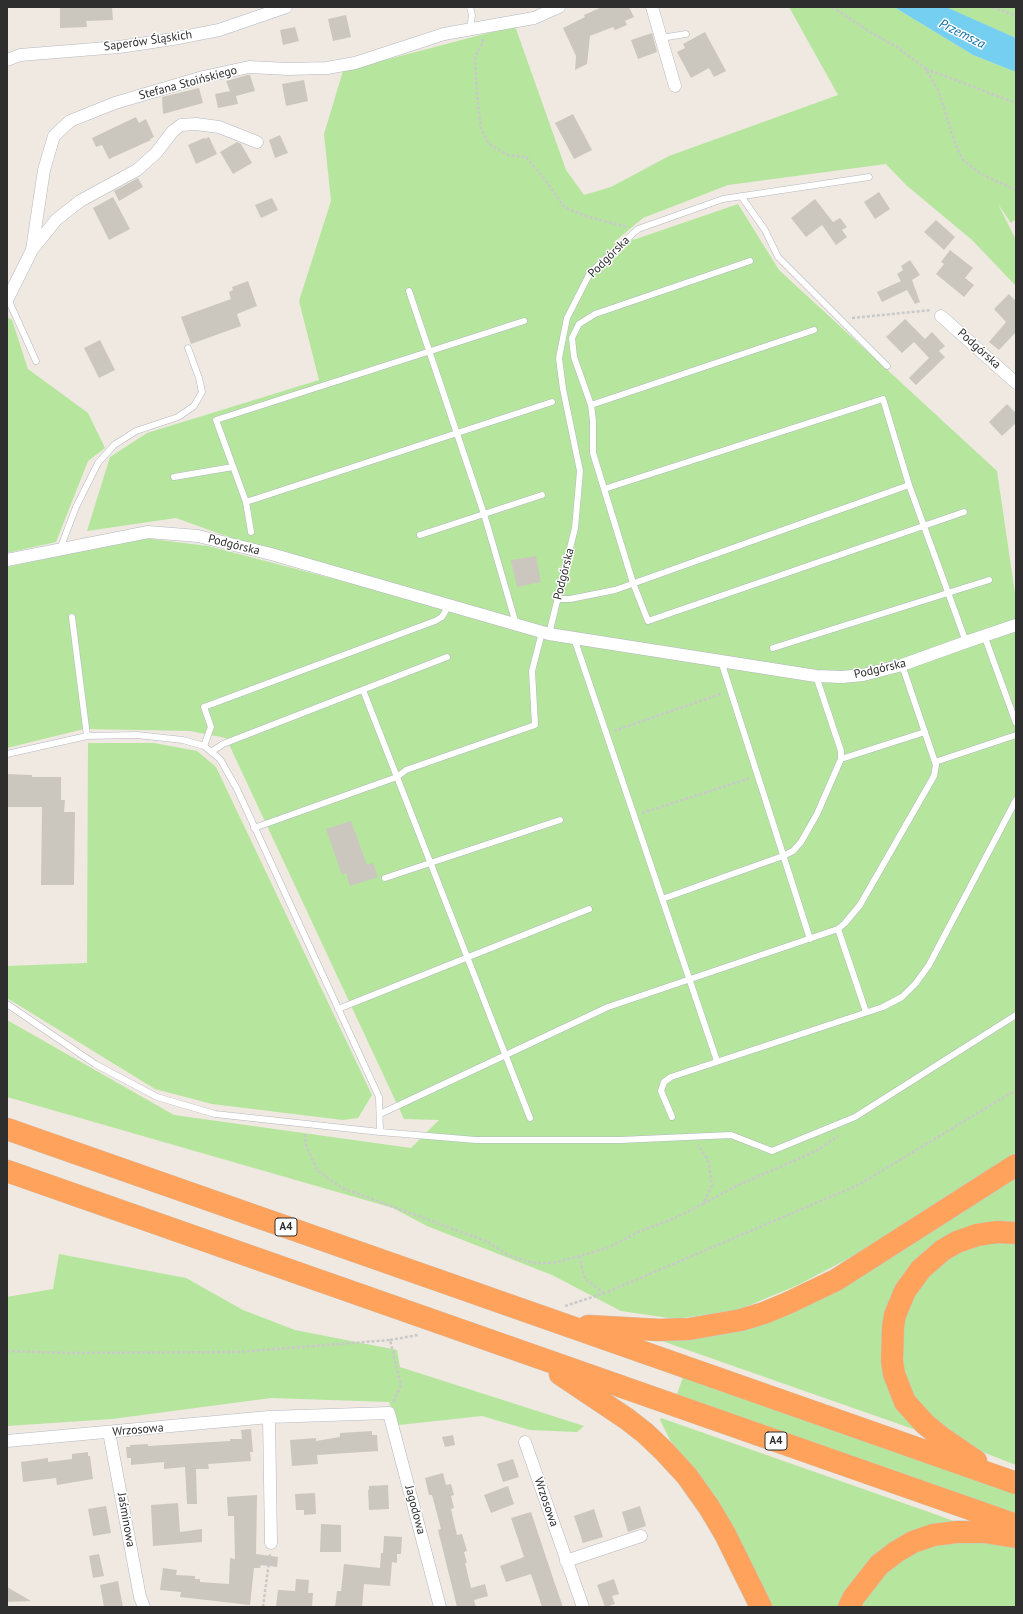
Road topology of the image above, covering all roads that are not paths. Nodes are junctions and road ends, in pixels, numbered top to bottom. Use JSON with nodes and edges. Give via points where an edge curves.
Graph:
{"nodes":[{"id":1,"x":286,"y":7,"type":"edge"},
{"id":2,"x":470,"y":7,"type":"edge"},
{"id":3,"x":559,"y":7,"type":"edge"},
{"id":4,"x":652,"y":7,"type":"edge"},
{"id":5,"x":470,"y":30,"type":"junction"},
{"id":6,"x":686,"y":34,"type":"dead end"},
{"id":7,"x":661,"y":38,"type":"junction"},
{"id":8,"x":7,"y":60,"type":"edge"},
{"id":9,"x":675,"y":86,"type":"dead end"},
{"id":10,"x":257,"y":142,"type":"dead end"},
{"id":11,"x":869,"y":178,"type":"dead end"},
{"id":12,"x":741,"y":196,"type":"junction"},
{"id":13,"x":32,"y":250,"type":"junction"},
{"id":14,"x":750,"y":261,"type":"dead end"},
{"id":15,"x":409,"y":291,"type":"dead end"},
{"id":16,"x":8,"y":300,"type":"edge"},
{"id":17,"x":941,"y":316,"type":"road end"},
{"id":18,"x":524,"y":321,"type":"dead end"},
{"id":19,"x":814,"y":330,"type":"dead end"},
{"id":20,"x":188,"y":348,"type":"dead end"},
{"id":21,"x":429,"y":351,"type":"junction"},
{"id":22,"x":36,"y":361,"type":"dead end"},
{"id":23,"x":887,"y":366,"type":"dead end"},
{"id":24,"x":1016,"y":383,"type":"edge"},
{"id":25,"x":552,"y":402,"type":"dead end"},
{"id":26,"x":591,"y":405,"type":"junction"},
{"id":27,"x":457,"y":433,"type":"junction"},
{"id":28,"x":234,"y":467,"type":"junction"},
{"id":29,"x":174,"y":477,"type":"dead end"},
{"id":30,"x":908,"y":485,"type":"junction"},
{"id":31,"x":604,"y":490,"type":"junction"},
{"id":32,"x":542,"y":495,"type":"dead end"},
{"id":33,"x":246,"y":502,"type":"junction"},
{"id":34,"x":964,"y":512,"type":"dead end"},
{"id":35,"x":484,"y":514,"type":"junction"},
{"id":36,"x":924,"y":526,"type":"junction"},
{"id":37,"x":251,"y":532,"type":"dead end"},
{"id":38,"x":420,"y":536,"type":"dead end"},
{"id":39,"x":60,"y":549,"type":"junction"},
{"id":40,"x":7,"y":560,"type":"edge"},
{"id":41,"x":989,"y":580,"type":"dead end"},
{"id":42,"x":633,"y":584,"type":"junction"},
{"id":43,"x":948,"y":593,"type":"junction"},
{"id":44,"x":558,"y":599,"type":"junction"},
{"id":45,"x":450,"y":605,"type":"junction"},
{"id":46,"x":72,"y":617,"type":"dead end"},
{"id":47,"x":516,"y":624,"type":"junction"},
{"id":48,"x":1016,"y":625,"type":"edge"},
{"id":49,"x":545,"y":633,"type":"junction"},
{"id":50,"x":984,"y":635,"type":"junction"},
{"id":51,"x":574,"y":638,"type":"junction"},
{"id":52,"x":966,"y":642,"type":"junction"},
{"id":53,"x":773,"y":648,"type":"dead end"},
{"id":54,"x":447,"y":657,"type":"dead end"},
{"id":55,"x":721,"y":661,"type":"junction"},
{"id":56,"x":902,"y":665,"type":"junction"},
{"id":57,"x":816,"y":676,"type":"junction"},
{"id":58,"x":363,"y":690,"type":"junction"},
{"id":59,"x":1016,"y":723,"type":"edge"},
{"id":60,"x":925,"y":732,"type":"junction"},
{"id":61,"x":1016,"y":735,"type":"edge"},
{"id":62,"x":87,"y":736,"type":"junction"},
{"id":63,"x":204,"y":746,"type":"junction"},
{"id":64,"x":211,"y":752,"type":"junction"},
{"id":65,"x":7,"y":754,"type":"edge"},
{"id":66,"x":841,"y":759,"type":"junction"},
{"id":67,"x":934,"y":762,"type":"junction"},
{"id":68,"x":397,"y":777,"type":"junction"},
{"id":69,"x":1016,"y":800,"type":"edge"},
{"id":70,"x":560,"y":820,"type":"dead end"},
{"id":71,"x":254,"y":828,"type":"junction"},
{"id":72,"x":783,"y":856,"type":"junction"},
{"id":73,"x":431,"y":863,"type":"junction"},
{"id":74,"x":385,"y":878,"type":"dead end"},
{"id":75,"x":662,"y":899,"type":"junction"},
{"id":76,"x":589,"y":909,"type":"dead end"},
{"id":77,"x":838,"y":929,"type":"junction"},
{"id":78,"x":810,"y":938,"type":"junction"},
{"id":79,"x":468,"y":958,"type":"junction"},
{"id":80,"x":689,"y":979,"type":"junction"},
{"id":81,"x":7,"y":1004,"type":"edge"},
{"id":82,"x":338,"y":1009,"type":"junction"},
{"id":83,"x":866,"y":1012,"type":"junction"},
{"id":84,"x":1016,"y":1014,"type":"edge"},
{"id":85,"x":505,"y":1055,"type":"junction"},
{"id":86,"x":717,"y":1061,"type":"junction"},
{"id":87,"x":380,"y":1114,"type":"junction"},
{"id":88,"x":672,"y":1117,"type":"dead end"},
{"id":89,"x":530,"y":1118,"type":"dead end"},
{"id":90,"x":7,"y":1129,"type":"edge"},
{"id":91,"x":380,"y":1132,"type":"junction"},
{"id":92,"x":1016,"y":1165,"type":"edge"},
{"id":93,"x":7,"y":1171,"type":"edge"},
{"id":94,"x":1016,"y":1233,"type":"edge"},
{"id":95,"x":564,"y":1316,"type":"junction"},
{"id":96,"x":536,"y":1358,"type":"junction"},
{"id":97,"x":389,"y":1413,"type":"joint"},
{"id":98,"x":269,"y":1417,"type":"junction"},
{"id":99,"x":110,"y":1432,"type":"junction"},
{"id":100,"x":7,"y":1441,"type":"edge"},
{"id":101,"x":525,"y":1442,"type":"dead end"},
{"id":102,"x":1008,"y":1480,"type":"edge"},
{"id":103,"x":1016,"y":1525,"type":"edge"},
{"id":104,"x":640,"y":1536,"type":"dead end"},
{"id":105,"x":1016,"y":1536,"type":"edge"},
{"id":106,"x":271,"y":1542,"type":"road end"},
{"id":107,"x":566,"y":1561,"type":"junction"},
{"id":108,"x":144,"y":1607,"type":"edge"},
{"id":109,"x":440,"y":1607,"type":"edge"},
{"id":110,"x":582,"y":1607,"type":"edge"},
{"id":111,"x":761,"y":1607,"type":"edge"},
{"id":112,"x":849,"y":1607,"type":"edge"}],
"edges":[{"from":1,"to":8,"type":"street","name":"Saperów Śląskich","via":[[219,30],[173,39],[20,56]]},
{"from":2,"to":5,"type":"lane"},
{"from":3,"to":5,"type":"street","name":"Stefana Stoińskiego","via":[[534,18]]},
{"from":4,"to":7,"type":"street"},
{"from":5,"to":13,"type":"street","name":"Stefana Stoińskiego","via":[[444,34],[355,63],[327,68],[249,67],[203,77],[70,121],[54,136],[44,170]]},
{"from":6,"to":7,"type":"lane"},
{"from":7,"to":9,"type":"street"},
{"from":10,"to":13,"type":"street","name":"Stefana Stoińskiego","via":[[219,127],[181,125],[137,170],[80,201],[56,220]]},
{"from":11,"to":12,"type":"lane","name":"Podgórska"},
{"from":12,"to":23,"type":"lane","via":[[765,230],[778,257]]},
{"from":12,"to":44,"type":"lane","name":"Podgórska","via":[[723,199],[638,229],[590,273],[567,318],[559,358],[580,471],[575,528]]},
{"from":13,"to":16,"type":"street","name":"Stefana Stoińskiego"},
{"from":14,"to":26,"type":"lane","via":[[595,314],[579,324],[572,338],[574,357]]},
{"from":15,"to":21,"type":"lane"},
{"from":16,"to":22,"type":"lane","name":"Stefana Stoińskiego"},
{"from":17,"to":24,"type":"street","name":"Podgórska"},
{"from":18,"to":21,"type":"lane"},
{"from":19,"to":26,"type":"lane"},
{"from":20,"to":39,"type":"lane","via":[[200,378],[202,392],[194,406],[178,417],[136,431],[114,445],[98,463]]},
{"from":21,"to":27,"type":"lane"},
{"from":21,"to":28,"type":"lane","via":[[216,420]]},
{"from":25,"to":27,"type":"lane"},
{"from":26,"to":31,"type":"lane","via":[[593,453]]},
{"from":27,"to":33,"type":"lane"},
{"from":27,"to":35,"type":"lane"},
{"from":28,"to":29,"type":"lane"},
{"from":28,"to":33,"type":"lane"},
{"from":30,"to":31,"type":"lane","via":[[883,399]]},
{"from":30,"to":36,"type":"lane"},
{"from":30,"to":42,"type":"lane"},
{"from":31,"to":42,"type":"lane"},
{"from":32,"to":35,"type":"lane"},
{"from":33,"to":37,"type":"lane"},
{"from":34,"to":36,"type":"lane"},
{"from":35,"to":38,"type":"lane"},
{"from":35,"to":47,"type":"lane"},
{"from":36,"to":42,"type":"lane","via":[[648,621]]},
{"from":36,"to":43,"type":"lane"},
{"from":39,"to":40,"type":"street","name":"Podgórska"},
{"from":39,"to":45,"type":"street","name":"Podgórska","via":[[148,532],[198,536]]},
{"from":41,"to":43,"type":"lane"},
{"from":42,"to":44,"type":"lane","via":[[570,599]]},
{"from":43,"to":52,"type":"lane"},
{"from":43,"to":53,"type":"lane"},
{"from":44,"to":49,"type":"lane","name":"Podgórska"},
{"from":45,"to":47,"type":"street","name":"Podgórska"},
{"from":45,"to":63,"type":"lane","via":[[442,617],[435,621],[204,707],[211,727]]},
{"from":46,"to":62,"type":"lane"},
{"from":47,"to":49,"type":"street","name":"Podgórska"},
{"from":48,"to":50,"type":"street","name":"Podgórska"},
{"from":49,"to":51,"type":"street","name":"Podgórska"},
{"from":49,"to":68,"type":"lane","via":[[532,671],[535,725],[406,770]]},
{"from":50,"to":52,"type":"street","name":"Podgórska"},
{"from":50,"to":59,"type":"lane"},
{"from":51,"to":55,"type":"street","name":"Podgórska"},
{"from":51,"to":75,"type":"lane"},
{"from":52,"to":56,"type":"street","name":"Podgórska"},
{"from":54,"to":58,"type":"lane"},
{"from":55,"to":57,"type":"street","name":"Podgórska"},
{"from":55,"to":72,"type":"lane"},
{"from":56,"to":57,"type":"street","name":"Podgórska","via":[[863,675]]},
{"from":56,"to":60,"type":"lane"},
{"from":57,"to":66,"type":"lane","via":[[841,751]]},
{"from":58,"to":64,"type":"lane","via":[[223,744]]},
{"from":58,"to":68,"type":"lane"},
{"from":60,"to":66,"type":"lane"},
{"from":60,"to":67,"type":"lane"},
{"from":61,"to":67,"type":"lane"},
{"from":62,"to":63,"type":"lane","via":[[137,735],[183,740]]},
{"from":62,"to":65,"type":"lane"},
{"from":63,"to":64,"type":"lane"},
{"from":64,"to":71,"type":"lane","via":[[220,759],[237,789]]},
{"from":66,"to":72,"type":"lane","via":[[817,814],[801,842],[793,851]]},
{"from":67,"to":77,"type":"lane","via":[[934,776],[885,863],[860,905]]},
{"from":68,"to":71,"type":"lane"},
{"from":68,"to":73,"type":"lane"},
{"from":69,"to":83,"type":"lane","via":[[921,977],[902,997]]},
{"from":70,"to":73,"type":"lane"},
{"from":71,"to":82,"type":"lane"},
{"from":72,"to":75,"type":"lane"},
{"from":72,"to":78,"type":"lane"},
{"from":73,"to":74,"type":"lane"},
{"from":73,"to":79,"type":"lane"},
{"from":75,"to":80,"type":"lane"},
{"from":76,"to":79,"type":"lane"},
{"from":77,"to":78,"type":"lane"},
{"from":77,"to":83,"type":"lane"},
{"from":78,"to":80,"type":"lane"},
{"from":79,"to":82,"type":"lane"},
{"from":79,"to":85,"type":"lane"},
{"from":80,"to":85,"type":"lane","via":[[608,1008]]},
{"from":80,"to":86,"type":"lane"},
{"from":81,"to":91,"type":"lane","via":[[95,1064],[156,1097],[215,1114]]},
{"from":82,"to":87,"type":"lane","via":[[379,1097]]},
{"from":83,"to":86,"type":"lane"},
{"from":84,"to":91,"type":"lane","via":[[855,1117],[772,1151],[730,1135],[620,1140],[476,1140]]},
{"from":85,"to":87,"type":"lane"},
{"from":85,"to":89,"type":"lane"},
{"from":86,"to":88,"type":"lane","via":[[671,1077],[664,1082],[661,1091]]},
{"from":87,"to":91,"type":"lane"},
{"from":90,"to":95,"type":"highway","number":"A4"},
{"from":92,"to":95,"type":"highway","via":[[836,1280],[764,1313],[716,1325],[673,1330]]},
{"from":93,"to":96,"type":"highway","number":"A4"},
{"from":94,"to":102,"type":"highway","via":[[997,1232],[969,1237],[932,1259],[905,1291],[895,1315],[891,1344],[894,1374],[910,1408],[941,1437]]},
{"from":95,"to":102,"type":"highway","number":"A4"},
{"from":96,"to":103,"type":"highway","number":"A4"},
{"from":96,"to":111,"type":"highway","via":[[627,1419],[669,1456],[710,1507]]},
{"from":97,"to":98,"type":"street","name":"Wrzosowa"},
{"from":97,"to":109,"type":"street","name":"Jagodowa"},
{"from":98,"to":99,"type":"street","name":"Wrzosowa"},
{"from":98,"to":106,"type":"street"},
{"from":99,"to":100,"type":"street","name":"Wrzosowa"},
{"from":99,"to":108,"type":"street","name":"Jaśminowa","via":[[140,1597]]},
{"from":101,"to":107,"type":"street","name":"Wrzosowa"},
{"from":104,"to":107,"type":"street"},
{"from":105,"to":112,"type":"highway","via":[[984,1532],[950,1532],[913,1542],[879,1565]]},
{"from":107,"to":110,"type":"street","name":"Wrzosowa"}]}
